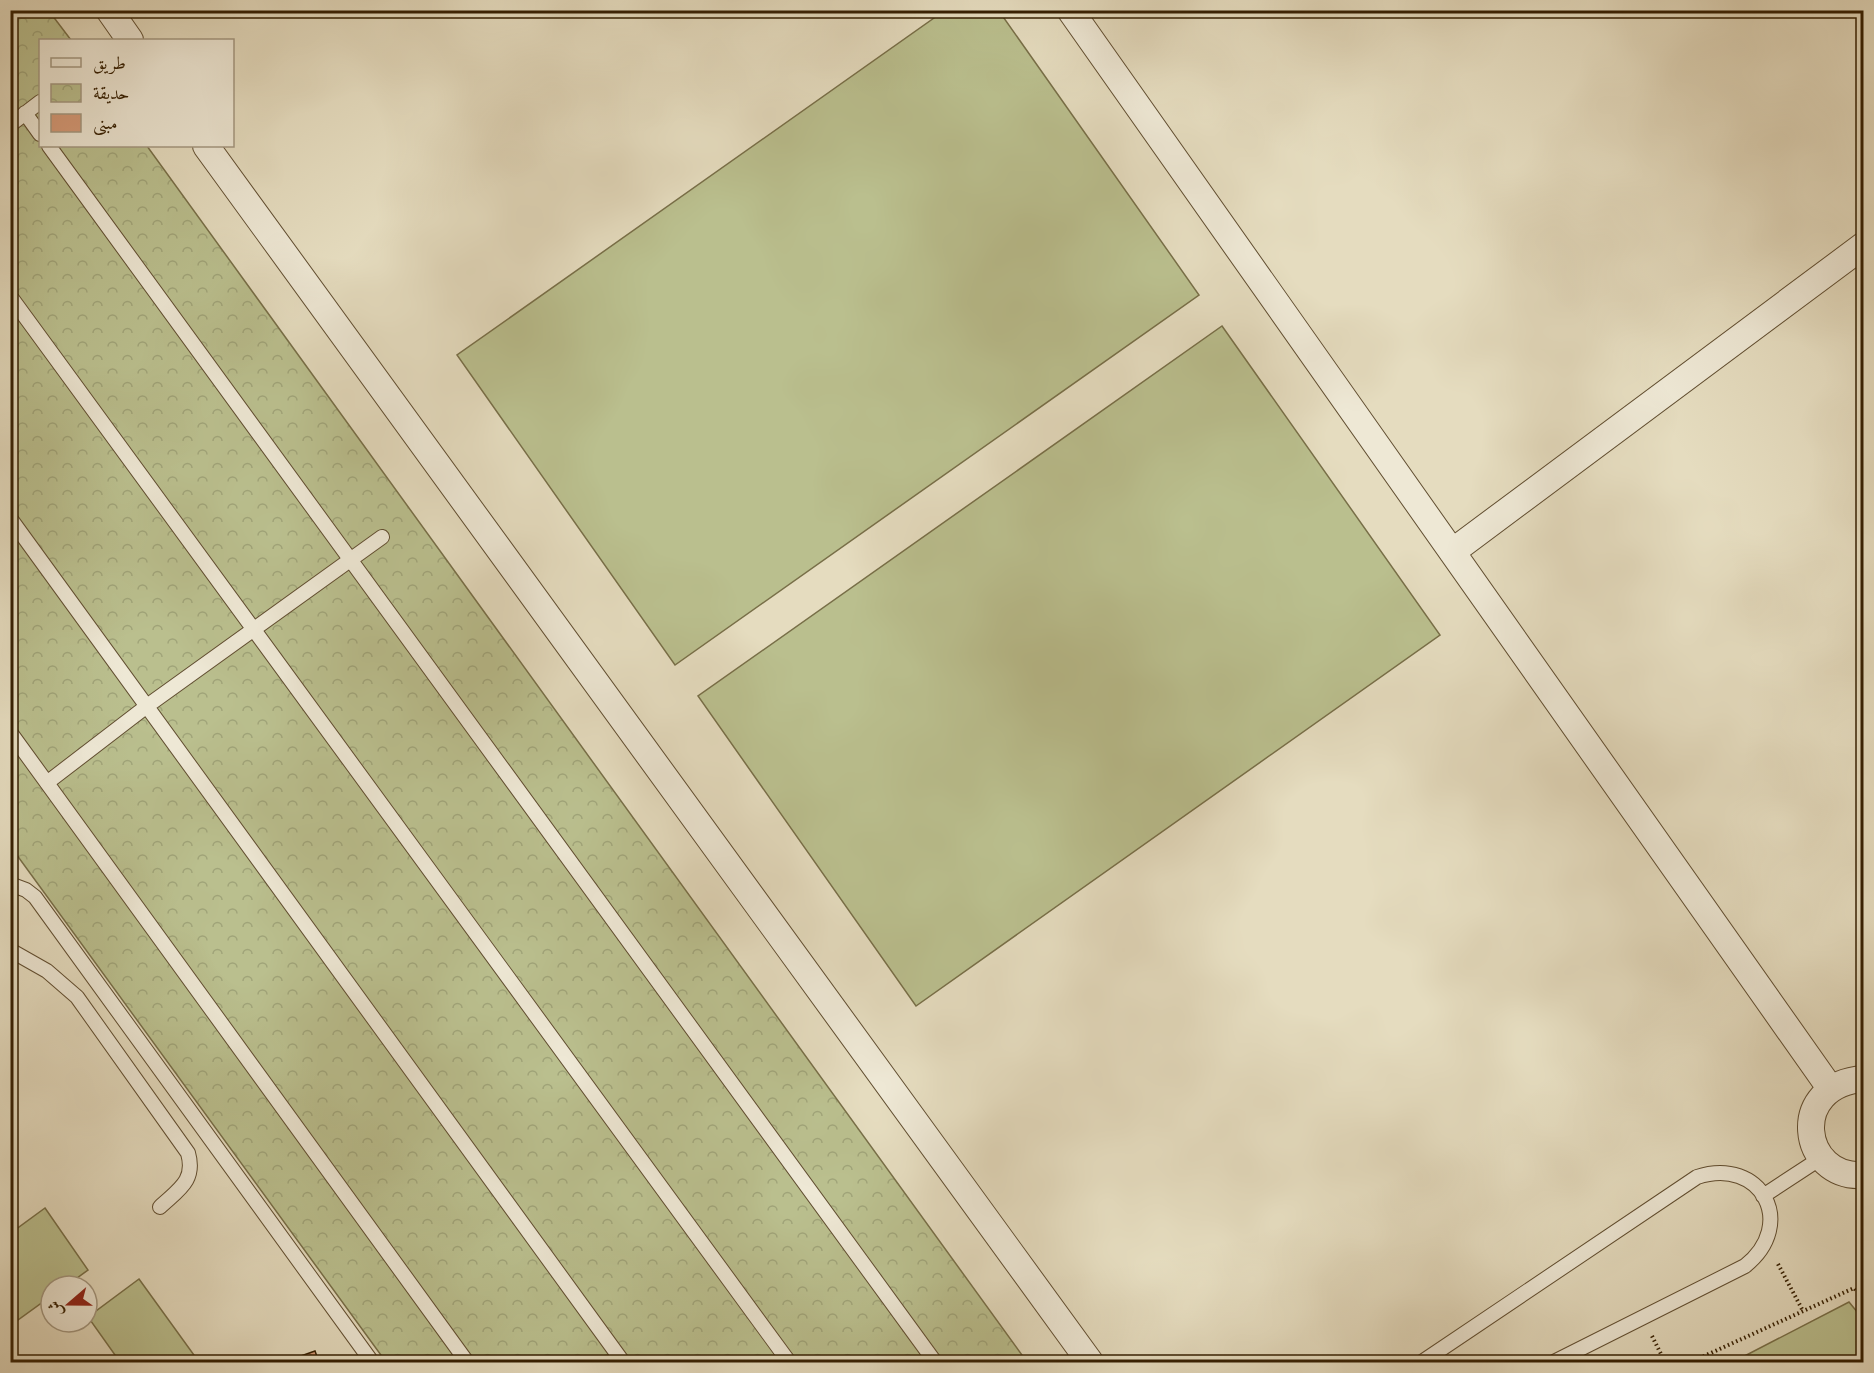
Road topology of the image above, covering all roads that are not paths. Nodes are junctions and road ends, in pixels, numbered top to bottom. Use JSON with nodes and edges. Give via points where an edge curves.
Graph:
{"nodes":[{"id":1,"x":109,"y":10,"type":"edge"},
{"id":2,"x":1070,"y":10,"type":"edge"},
{"id":3,"x":129,"y":39,"type":"edge"},
{"id":4,"x":39,"y":103,"type":"edge"},
{"id":5,"x":26,"y":113,"type":"junction"},
{"id":6,"x":10,"y":125,"type":"edge"},
{"id":7,"x":39,"y":132,"type":"edge"},
{"id":8,"x":50,"y":147,"type":"edge"},
{"id":9,"x":207,"y":147,"type":"edge"},
{"id":10,"x":1863,"y":245,"type":"edge"},
{"id":11,"x":10,"y":296,"type":"edge"},
{"id":12,"x":13,"y":526,"type":"edge"},
{"id":13,"x":382,"y":537,"type":"dead end"},
{"id":14,"x":1452,"y":552,"type":"junction"},
{"id":15,"x":349,"y":559,"type":"junction"},
{"id":16,"x":255,"y":630,"type":"junction"},
{"id":17,"x":147,"y":706,"type":"junction"},
{"id":18,"x":10,"y":732,"type":"edge"},
{"id":19,"x":48,"y":783,"type":"junction"},
{"id":20,"x":10,"y":884,"type":"edge"},
{"id":21,"x":10,"y":950,"type":"edge"},
{"id":22,"x":1863,"y":1079,"type":"edge"},
{"id":23,"x":1830,"y":1088,"type":"junction"},
{"id":24,"x":1821,"y":1158,"type":"junction"},
{"id":25,"x":1863,"y":1175,"type":"edge"},
{"id":26,"x":1763,"y":1196,"type":"junction"},
{"id":27,"x":160,"y":1207,"type":"dead end"},
{"id":28,"x":372,"y":1362,"type":"edge"},
{"id":29,"x":468,"y":1362,"type":"edge"},
{"id":30,"x":624,"y":1362,"type":"edge"},
{"id":31,"x":789,"y":1362,"type":"edge"},
{"id":32,"x":935,"y":1362,"type":"edge"},
{"id":33,"x":1090,"y":1362,"type":"edge"},
{"id":34,"x":1422,"y":1362,"type":"edge"},
{"id":35,"x":1554,"y":1362,"type":"edge"}],
"edges":[{"from":1,"to":3,"type":"street"},
{"from":2,"to":14,"type":"street"},
{"from":4,"to":5,"type":"lane"},
{"from":5,"to":6,"type":"lane"},
{"from":5,"to":7,"type":"lane"},
{"from":8,"to":15,"type":"lane"},
{"from":9,"to":33,"type":"street"},
{"from":10,"to":14,"type":"street"},
{"from":11,"to":16,"type":"lane"},
{"from":12,"to":17,"type":"lane"},
{"from":13,"to":15,"type":"lane"},
{"from":14,"to":23,"type":"street"},
{"from":15,"to":16,"type":"lane"},
{"from":15,"to":32,"type":"lane"},
{"from":16,"to":17,"type":"lane"},
{"from":16,"to":31,"type":"lane"},
{"from":17,"to":19,"type":"lane"},
{"from":17,"to":30,"type":"lane"},
{"from":18,"to":19,"type":"lane"},
{"from":19,"to":29,"type":"lane"},
{"from":20,"to":28,"type":"lane","via":[[35,897]]},
{"from":21,"to":27,"type":"lane","via":[[47,971],[77,997],[188,1153],[190,1173],[186,1183]]},
{"from":22,"to":23,"type":"street","via":[[1847,1080]]},
{"from":23,"to":24,"type":"street","via":[[1816,1103],[1811,1121],[1812,1141]]},
{"from":24,"to":25,"type":"street","via":[[1836,1170]]},
{"from":24,"to":26,"type":"lane"},
{"from":26,"to":34,"type":"lane","via":[[1741,1176],[1711,1172],[1697,1177]]},
{"from":26,"to":35,"type":"lane","via":[[1770,1227],[1758,1256]]}]}
